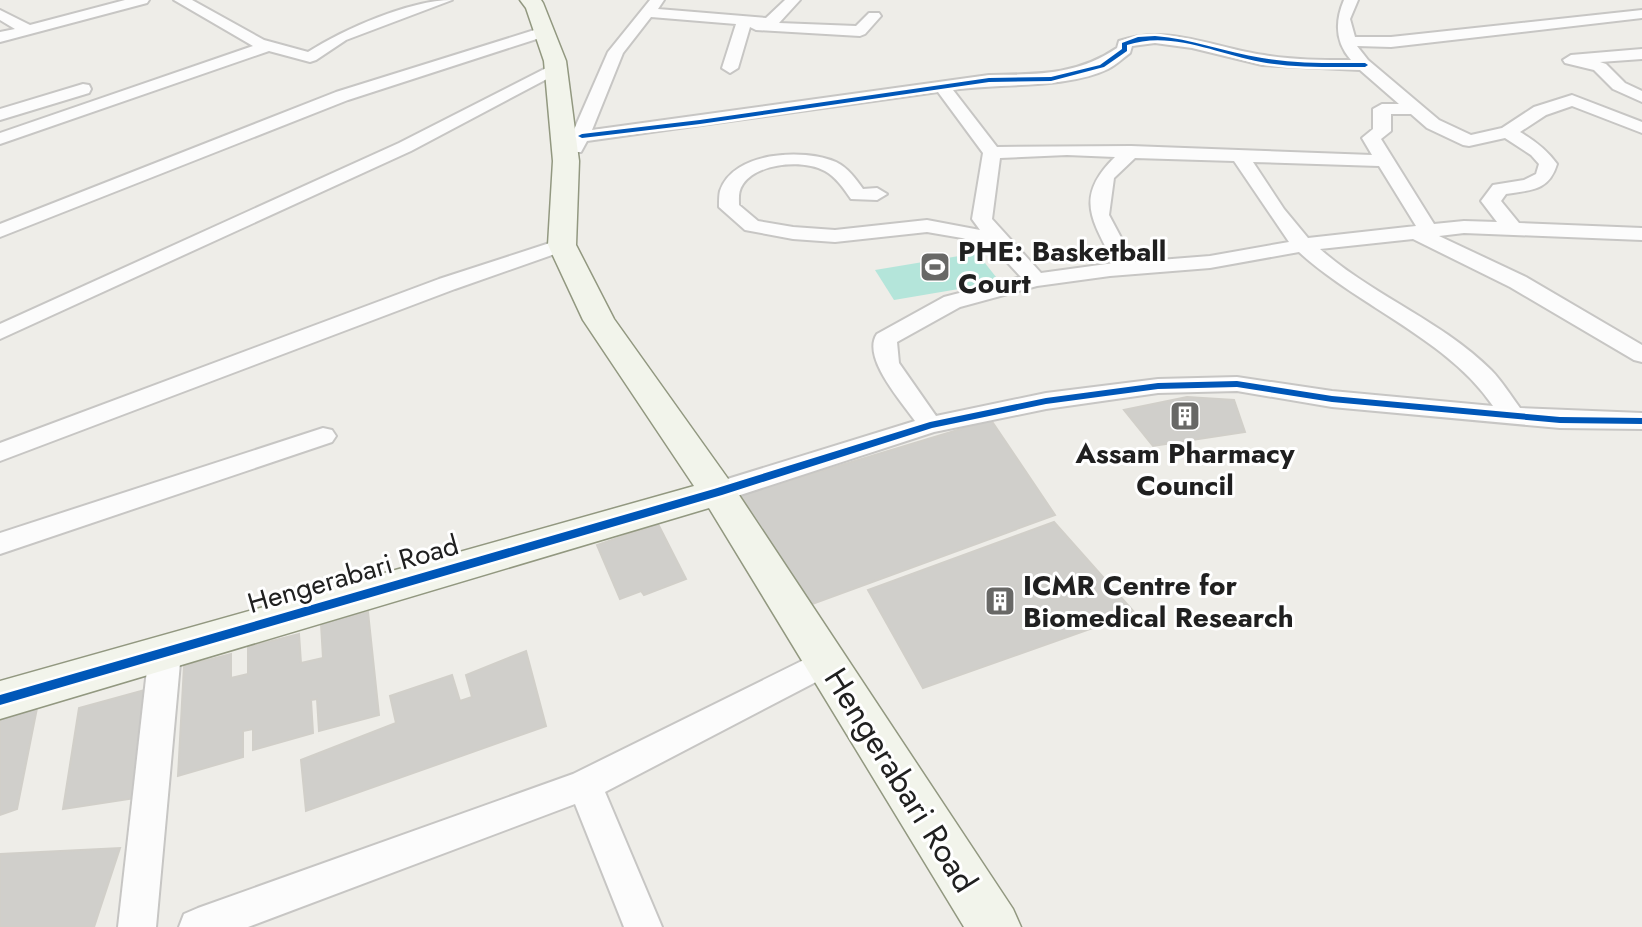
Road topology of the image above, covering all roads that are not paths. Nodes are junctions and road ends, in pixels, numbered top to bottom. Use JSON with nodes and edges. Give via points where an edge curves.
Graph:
{"nodes":[{"id":1,"x":142,"y":0,"type":"edge"},
{"id":2,"x":181,"y":0,"type":"edge"},
{"id":3,"x":445,"y":0,"type":"edge"},
{"id":4,"x":793,"y":0,"type":"edge"},
{"id":5,"x":1351,"y":0,"type":"edge"},
{"id":6,"x":651,"y":6,"type":"edge"},
{"id":7,"x":0,"y":14,"type":"edge"},
{"id":8,"x":1642,"y":14,"type":"edge"},
{"id":9,"x":537,"y":16,"type":"edge"},
{"id":10,"x":874,"y":16,"type":"dead end"},
{"id":11,"x":743,"y":23,"type":"junction"},
{"id":12,"x":28,"y":30,"type":"junction"},
{"id":13,"x":0,"y":37,"type":"edge"},
{"id":14,"x":1348,"y":41,"type":"junction"},
{"id":15,"x":267,"y":46,"type":"junction"},
{"id":16,"x":1642,"y":54,"type":"edge"},
{"id":17,"x":1365,"y":65,"type":"junction"},
{"id":18,"x":555,"y":68,"type":"junction"},
{"id":19,"x":730,"y":68,"type":"dead end"},
{"id":20,"x":943,"y":88,"type":"junction"},
{"id":21,"x":83,"y":89,"type":"dead end"},
{"id":22,"x":1642,"y":97,"type":"edge"},
{"id":23,"x":1416,"y":109,"type":"junction"},
{"id":24,"x":0,"y":115,"type":"edge"},
{"id":25,"x":1642,"y":128,"type":"edge"},
{"id":26,"x":1508,"y":132,"type":"junction"},
{"id":27,"x":0,"y":139,"type":"edge"},
{"id":28,"x":574,"y":148,"type":"junction"},
{"id":29,"x":1131,"y":151,"type":"junction"},
{"id":30,"x":992,"y":153,"type":"junction"},
{"id":31,"x":1239,"y":154,"type":"junction"},
{"id":32,"x":1386,"y":161,"type":"junction"},
{"id":33,"x":877,"y":194,"type":"dead end"},
{"id":34,"x":1513,"y":229,"type":"junction"},
{"id":35,"x":1421,"y":231,"type":"junction"},
{"id":36,"x":0,"y":232,"type":"edge"},
{"id":37,"x":1642,"y":233,"type":"edge"},
{"id":38,"x":1000,"y":243,"type":"junction"},
{"id":39,"x":562,"y":245,"type":"junction"},
{"id":40,"x":1304,"y":245,"type":"junction"},
{"id":41,"x":1127,"y":268,"type":"junction"},
{"id":42,"x":1035,"y":280,"type":"junction"},
{"id":43,"x":0,"y":332,"type":"edge"},
{"id":44,"x":1642,"y":355,"type":"edge"},
{"id":45,"x":1511,"y":413,"type":"junction"},
{"id":46,"x":1642,"y":421,"type":"edge"},
{"id":47,"x":930,"y":425,"type":"junction"},
{"id":48,"x":323,"y":436,"type":"dead end"},
{"id":49,"x":0,"y":452,"type":"edge"},
{"id":50,"x":718,"y":492,"type":"junction"},
{"id":51,"x":0,"y":544,"type":"edge"},
{"id":52,"x":165,"y":652,"type":"junction"},
{"id":53,"x":826,"y":662,"type":"junction"},
{"id":54,"x":0,"y":700,"type":"edge"},
{"id":55,"x":585,"y":785,"type":"junction"},
{"id":56,"x":137,"y":927,"type":"edge"},
{"id":57,"x":198,"y":927,"type":"edge"},
{"id":58,"x":643,"y":927,"type":"edge"},
{"id":59,"x":994,"y":927,"type":"edge"}],
"edges":[{"from":1,"to":12,"type":"street"},
{"from":2,"to":15,"type":"street"},
{"from":3,"to":15,"type":"street","via":[[341,37],[310,57]]},
{"from":4,"to":11,"type":"street","via":[[769,23]]},
{"from":5,"to":14,"type":"street","via":[[1343,19]]},
{"from":6,"to":11,"type":"street"},
{"from":6,"to":28,"type":"street","via":[[616,52]]},
{"from":7,"to":12,"type":"street"},
{"from":8,"to":14,"type":"street","via":[[1391,43]]},
{"from":9,"to":18,"type":"main road","name":"Hengerabari Road"},
{"from":9,"to":36,"type":"street"},
{"from":10,"to":11,"type":"street","via":[[860,31]]},
{"from":11,"to":19,"type":"street"},
{"from":12,"to":13,"type":"street"},
{"from":14,"to":17,"type":"street"},
{"from":15,"to":27,"type":"street"},
{"from":16,"to":22,"type":"street","via":[[1572,60],[1600,67],[1619,86]]},
{"from":17,"to":20,"type":"street","via":[[1261,60],[1146,36],[1124,44],[1125,50],[1102,66],[1071,75]]},
{"from":17,"to":23,"type":"street"},
{"from":18,"to":28,"type":"main road","name":"Hengerabari Road"},
{"from":18,"to":43,"type":"street","via":[[405,147]]},
{"from":20,"to":28,"type":"street"},
{"from":20,"to":30,"type":"street"},
{"from":21,"to":24,"type":"street"},
{"from":23,"to":26,"type":"street","via":[[1433,124],[1469,141]]},
{"from":23,"to":32,"type":"street","via":[[1382,109],[1382,131],[1371,138]]},
{"from":25,"to":26,"type":"street","via":[[1572,100],[1540,111]]},
{"from":26,"to":34,"type":"street","via":[[1548,164],[1544,177],[1529,186],[1500,189],[1490,201]]},
{"from":28,"to":39,"type":"main road","name":"Hengerabari Road"},
{"from":29,"to":30,"type":"street"},
{"from":29,"to":31,"type":"street"},
{"from":29,"to":41,"type":"street","via":[[1105,177],[1099,215]]},
{"from":30,"to":38,"type":"street","via":[[982,219]]},
{"from":31,"to":32,"type":"street"},
{"from":31,"to":40,"type":"street"},
{"from":32,"to":35,"type":"street"},
{"from":33,"to":38,"type":"street","via":[[858,195],[844,175],[829,165],[808,161],[766,163],[744,171],[727,195],[729,207],[752,226],[765,229],[835,236],[927,226]]},
{"from":34,"to":35,"type":"street"},
{"from":34,"to":37,"type":"street"},
{"from":35,"to":40,"type":"street"},
{"from":35,"to":44,"type":"street"},
{"from":38,"to":42,"type":"street"},
{"from":39,"to":49,"type":"street"},
{"from":39,"to":50,"type":"main road","name":"Hengerabari Road","via":[[599,320]]},
{"from":40,"to":41,"type":"street","via":[[1210,262]]},
{"from":40,"to":45,"type":"street","via":[[1480,373]]},
{"from":41,"to":42,"type":"street"},
{"from":42,"to":47,"type":"street","via":[[952,302],[886,339],[887,363]]},
{"from":45,"to":46,"type":"street","via":[[1560,420]]},
{"from":45,"to":47,"type":"street","via":[[1211,384],[1046,401]]},
{"from":47,"to":50,"type":"street"},
{"from":48,"to":51,"type":"street"},
{"from":50,"to":52,"type":"main road","name":"Hengerabari Road"},
{"from":50,"to":53,"type":"main road","name":"Hengerabari Road"},
{"from":52,"to":54,"type":"main road","name":"Hengerabari Road"},
{"from":52,"to":56,"type":"street"},
{"from":53,"to":55,"type":"street"},
{"from":53,"to":59,"type":"main road","name":"Hengerabari Road"},
{"from":55,"to":57,"type":"street"},
{"from":55,"to":58,"type":"street"}]}
